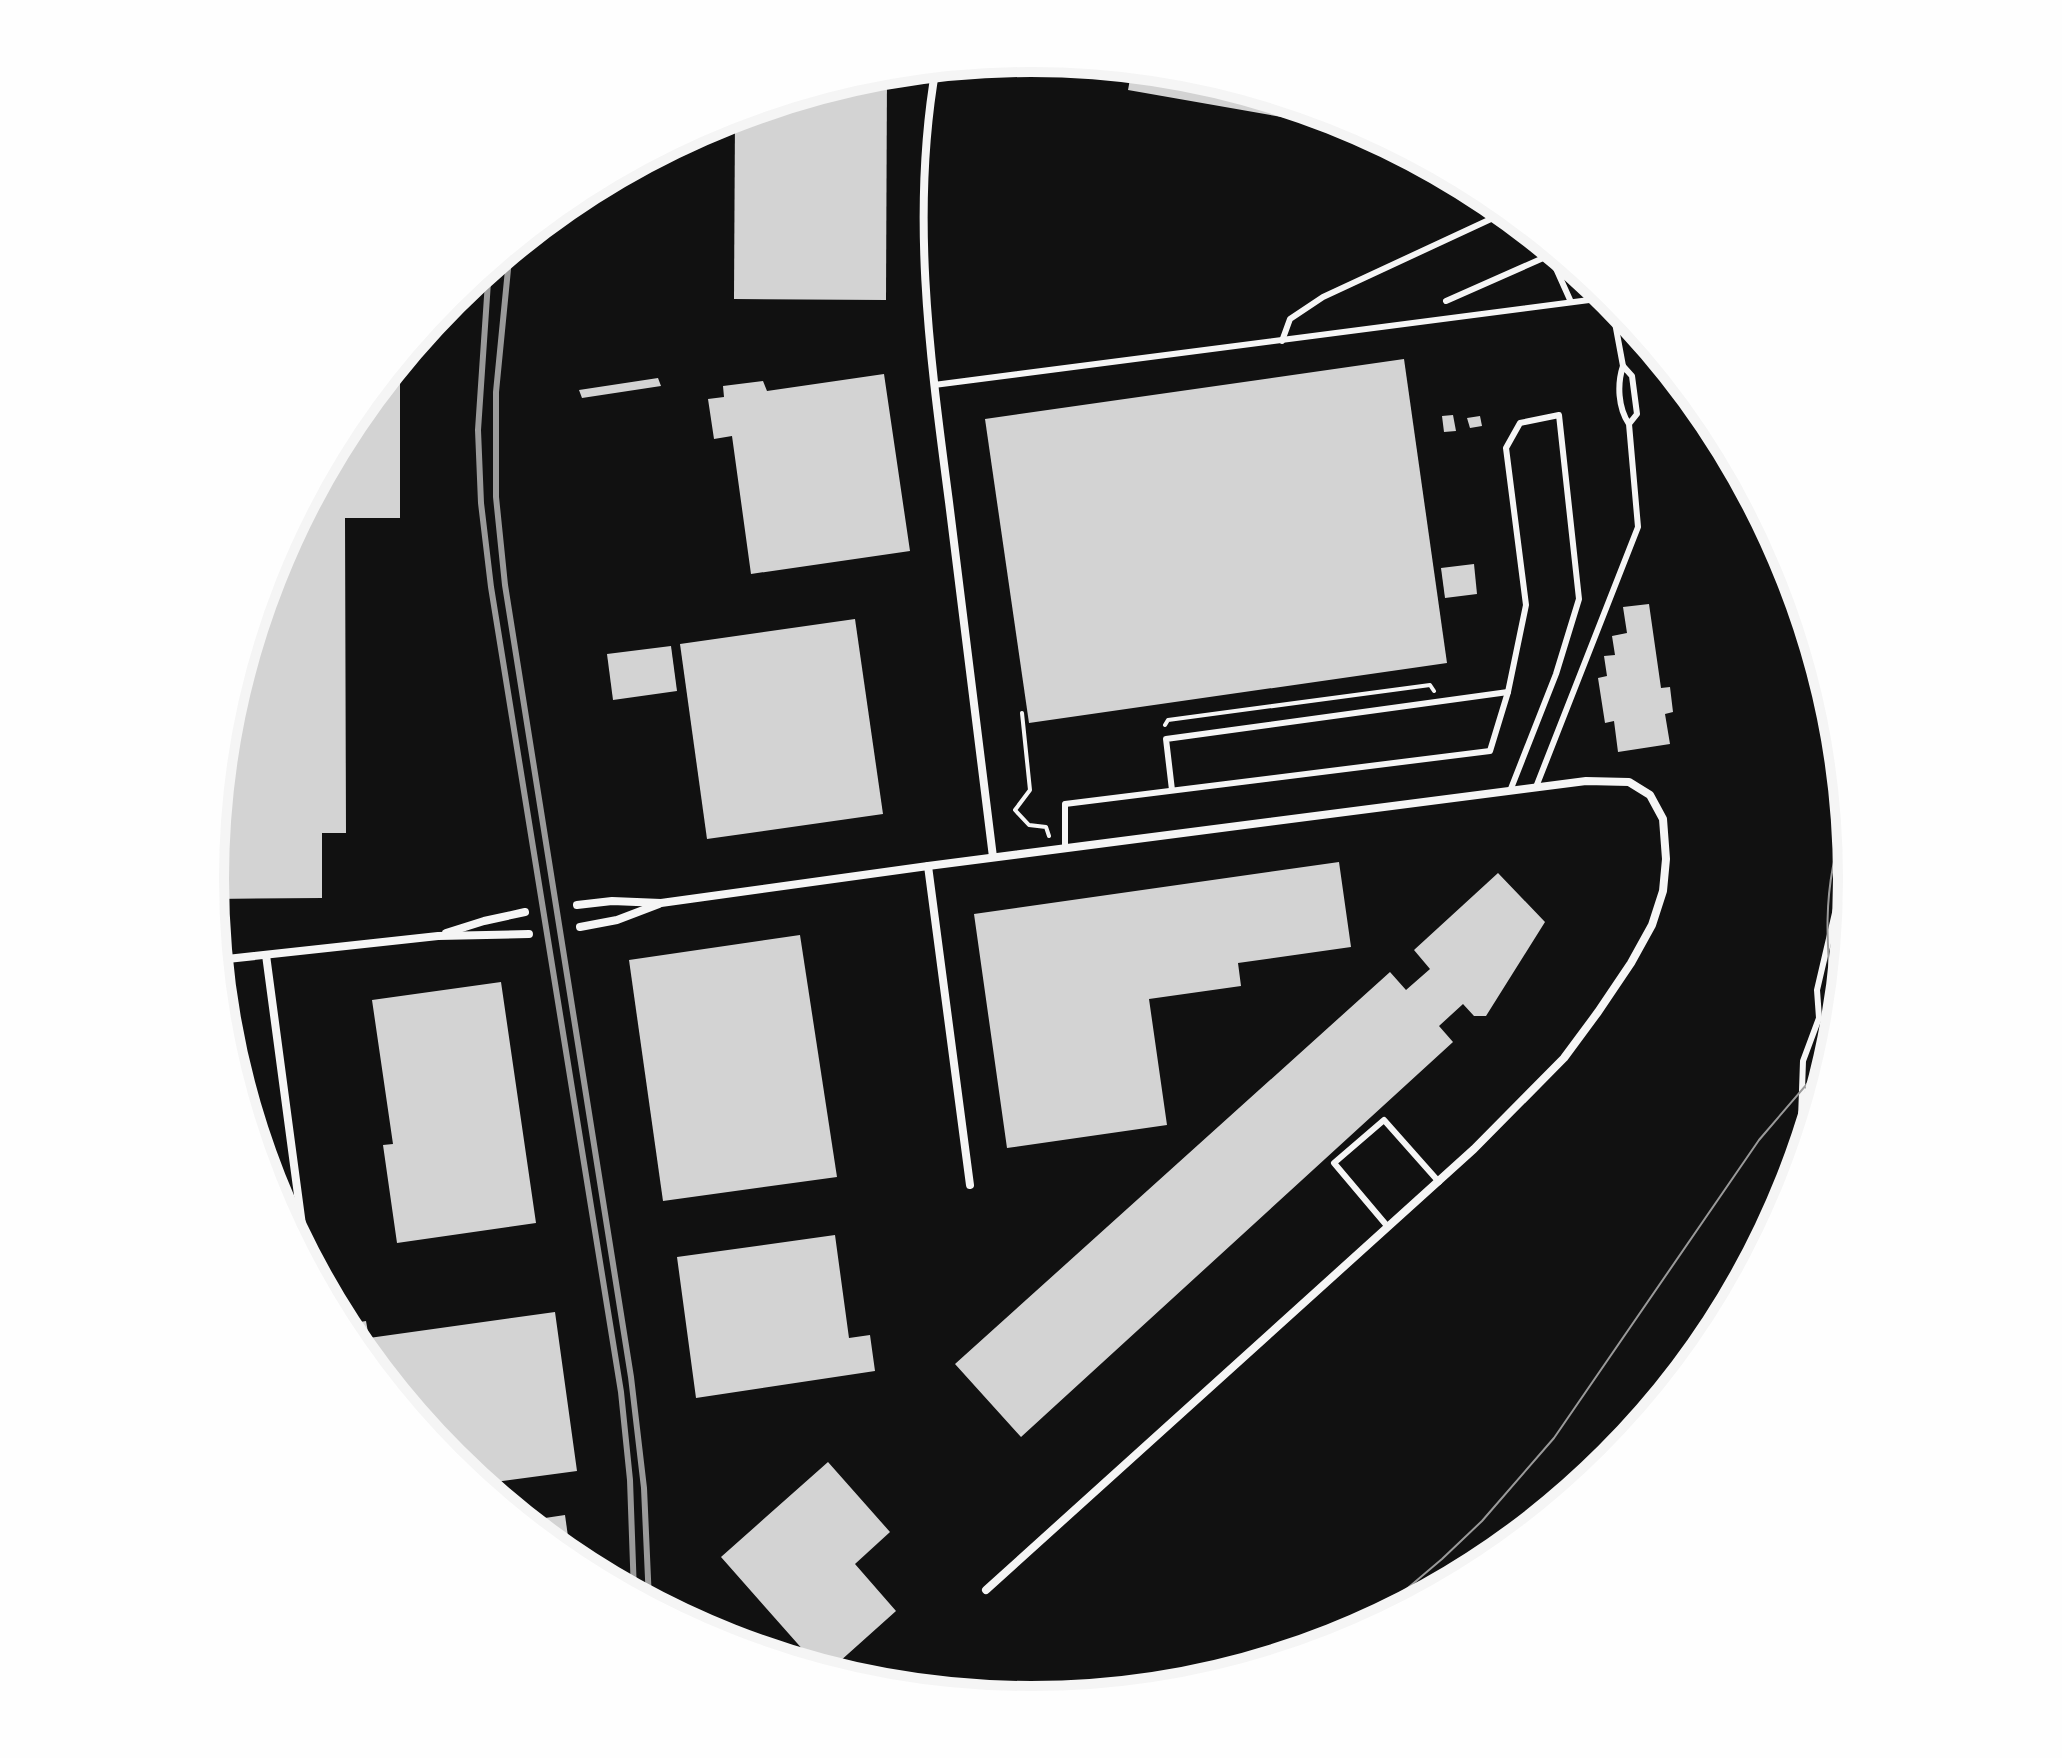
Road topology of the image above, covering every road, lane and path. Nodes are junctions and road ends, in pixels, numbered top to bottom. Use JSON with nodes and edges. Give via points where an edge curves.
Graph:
{"nodes":[{"id":1,"x":935,"y":78,"type":"edge"},
{"id":2,"x":1493,"y":218,"type":"edge"},
{"id":3,"x":1545,"y":257,"type":"edge"},
{"id":4,"x":1555,"y":265,"type":"edge"},
{"id":5,"x":1593,"y":299,"type":"edge"},
{"id":6,"x":1446,"y":301,"type":"dead end"},
{"id":7,"x":1571,"y":302,"type":"junction"},
{"id":8,"x":1615,"y":322,"type":"edge"},
{"id":9,"x":1282,"y":341,"type":"junction"},
{"id":10,"x":1623,"y":366,"type":"junction"},
{"id":11,"x":934,"y":385,"type":"junction"},
{"id":12,"x":1629,"y":424,"type":"junction"},
{"id":13,"x":1508,"y":692,"type":"junction"},
{"id":14,"x":1437,"y":702,"type":"junction"},
{"id":15,"x":1022,"y":713,"type":"dead end"},
{"id":16,"x":1166,"y":739,"type":"junction"},
{"id":17,"x":1536,"y":787,"type":"junction"},
{"id":18,"x":1172,"y":790,"type":"junction"},
{"id":19,"x":1510,"y":791,"type":"junction"},
{"id":20,"x":1065,"y":848,"type":"junction"},
{"id":21,"x":1051,"y":850,"type":"junction"},
{"id":22,"x":993,"y":857,"type":"junction"},
{"id":23,"x":928,"y":866,"type":"junction"},
{"id":24,"x":661,"y":903,"type":"junction"},
{"id":25,"x":1837,"y":904,"type":"edge"},
{"id":26,"x":577,"y":905,"type":"dead end"},
{"id":27,"x":525,"y":912,"type":"dead end"},
{"id":28,"x":580,"y":927,"type":"dead end"},
{"id":29,"x":529,"y":934,"type":"dead end"},
{"id":30,"x":438,"y":936,"type":"junction"},
{"id":31,"x":266,"y":955,"type":"junction"},
{"id":32,"x":229,"y":959,"type":"edge"},
{"id":33,"x":1801,"y":1119,"type":"edge"},
{"id":34,"x":1439,"y":1182,"type":"junction"},
{"id":35,"x":970,"y":1185,"type":"dead end"},
{"id":36,"x":302,"y":1225,"type":"edge"},
{"id":37,"x":1388,"y":1227,"type":"junction"},
{"id":38,"x":986,"y":1590,"type":"dead end"}],
"edges":[{"from":1,"to":11,"type":"street","via":[[923,196]]},
{"from":2,"to":9,"type":"lane","via":[[1323,297],[1290,319]]},
{"from":3,"to":6,"type":"lane"},
{"from":4,"to":7,"type":"lane"},
{"from":5,"to":7,"type":"lane"},
{"from":7,"to":9,"type":"lane"},
{"from":8,"to":10,"type":"lane"},
{"from":9,"to":11,"type":"lane"},
{"from":10,"to":12,"type":"lane","via":[[1619,379]]},
{"from":10,"to":12,"type":"lane","via":[[1632,376],[1637,414]]},
{"from":11,"to":22,"type":"street"},
{"from":12,"to":17,"type":"lane","via":[[1638,527]]},
{"from":13,"to":14,"type":"lane"},
{"from":13,"to":18,"type":"lane","via":[[1490,751]]},
{"from":13,"to":19,"type":"lane","via":[[1526,605],[1506,448],[1520,423],[1559,415],[1579,599]]},
{"from":14,"to":16,"type":"lane"},
{"from":14,"to":16,"type":"path","via":[[1430,685],[1168,720]]},
{"from":15,"to":21,"type":"path","via":[[1030,790],[1015,810],[1025,823],[1046,827]]},
{"from":16,"to":18,"type":"lane"},
{"from":17,"to":19,"type":"street"},
{"from":17,"to":34,"type":"street","via":[[1629,782],[1650,795],[1663,819],[1663,891],[1631,963],[1564,1058]]},
{"from":18,"to":20,"type":"lane","via":[[1065,804]]},
{"from":19,"to":20,"type":"street"},
{"from":20,"to":21,"type":"street"},
{"from":21,"to":22,"type":"street"},
{"from":22,"to":23,"type":"street"},
{"from":23,"to":24,"type":"street"},
{"from":23,"to":35,"type":"street"},
{"from":24,"to":26,"type":"street"},
{"from":24,"to":28,"type":"street"},
{"from":25,"to":33,"type":"lane","via":[[1817,990],[1819,1018],[1803,1061]]},
{"from":27,"to":30,"type":"street"},
{"from":29,"to":30,"type":"street"},
{"from":30,"to":31,"type":"street"},
{"from":31,"to":32,"type":"street"},
{"from":31,"to":36,"type":"street"},
{"from":34,"to":37,"type":"street"},
{"from":34,"to":37,"type":"lane","via":[[1384,1120],[1334,1163]]},
{"from":37,"to":38,"type":"street"}]}
